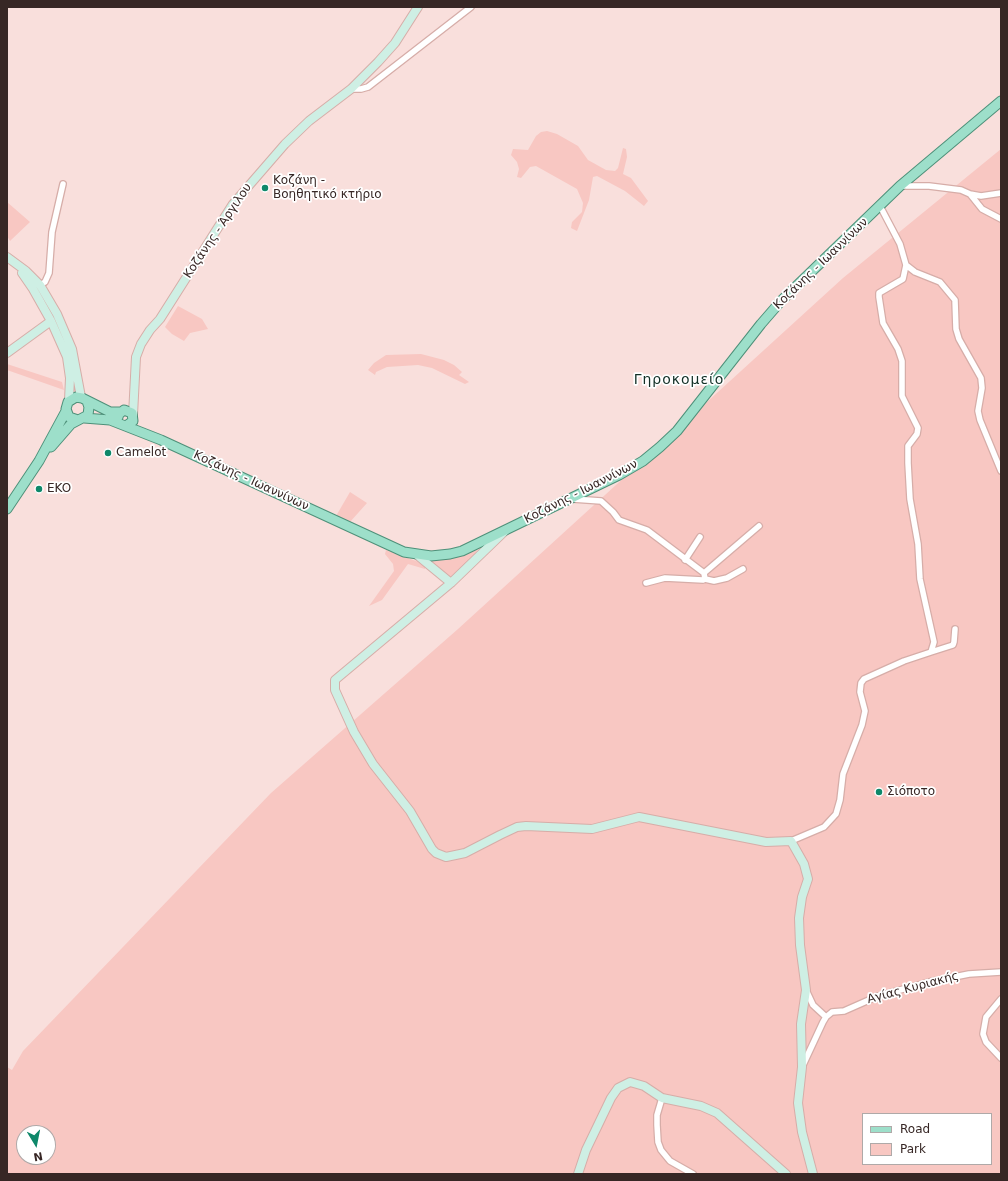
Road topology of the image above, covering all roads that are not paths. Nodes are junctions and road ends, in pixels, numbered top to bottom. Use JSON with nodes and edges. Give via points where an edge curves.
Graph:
{"nodes":[{"id":1,"x":418,"y":7,"type":"edge"},
{"id":2,"x":471,"y":7,"type":"edge"},
{"id":3,"x":351,"y":88,"type":"junction"},
{"id":4,"x":1001,"y":101,"type":"edge"},
{"id":5,"x":63,"y":184,"type":"dead end"},
{"id":6,"x":900,"y":186,"type":"junction"},
{"id":7,"x":1001,"y":193,"type":"edge"},
{"id":8,"x":970,"y":194,"type":"junction"},
{"id":9,"x":880,"y":206,"type":"junction"},
{"id":10,"x":1001,"y":218,"type":"edge"},
{"id":11,"x":9,"y":258,"type":"edge"},
{"id":12,"x":906,"y":265,"type":"junction"},
{"id":13,"x":40,"y":285,"type":"junction"},
{"id":14,"x":50,"y":321,"type":"junction"},
{"id":15,"x":7,"y":353,"type":"edge"},
{"id":16,"x":134,"y":387,"type":"junction"},
{"id":17,"x":84,"y":399,"type":"junction"},
{"id":18,"x":69,"y":400,"type":"junction"},
{"id":19,"x":66,"y":411,"type":"junction"},
{"id":20,"x":123,"y":411,"type":"junction"},
{"id":21,"x":133,"y":416,"type":"junction"},
{"id":22,"x":81,"y":419,"type":"junction"},
{"id":23,"x":123,"y":425,"type":"junction"},
{"id":24,"x":161,"y":440,"type":"junction"},
{"id":25,"x":39,"y":461,"type":"junction"},
{"id":26,"x":1001,"y":471,"type":"edge"},
{"id":27,"x":569,"y":499,"type":"junction"},
{"id":28,"x":7,"y":509,"type":"edge"},
{"id":29,"x":758,"y":526,"type":"dead end"},
{"id":30,"x":506,"y":530,"type":"junction"},
{"id":31,"x":700,"y":537,"type":"dead end"},
{"id":32,"x":417,"y":555,"type":"junction"},
{"id":33,"x":685,"y":560,"type":"junction"},
{"id":34,"x":743,"y":569,"type":"dead end"},
{"id":35,"x":705,"y":576,"type":"junction"},
{"id":36,"x":451,"y":583,"type":"junction"},
{"id":37,"x":646,"y":583,"type":"dead end"},
{"id":38,"x":955,"y":629,"type":"dead end"},
{"id":39,"x":932,"y":652,"type":"junction"},
{"id":40,"x":791,"y":841,"type":"junction"},
{"id":41,"x":1001,"y":972,"type":"edge"},
{"id":42,"x":806,"y":990,"type":"junction"},
{"id":43,"x":1001,"y":999,"type":"edge"},
{"id":44,"x":826,"y":1017,"type":"junction"},
{"id":45,"x":1001,"y":1058,"type":"edge"},
{"id":46,"x":802,"y":1067,"type":"junction"},
{"id":47,"x":662,"y":1098,"type":"junction"},
{"id":48,"x":578,"y":1174,"type":"edge"},
{"id":49,"x":693,"y":1174,"type":"edge"},
{"id":50,"x":786,"y":1174,"type":"edge"},
{"id":51,"x":813,"y":1174,"type":"edge"}],
"edges":[{"from":1,"to":3,"type":"street","name":"Κοζάνης - Άργιλου","via":[[395,43]]},
{"from":2,"to":3,"type":"street","via":[[368,87]]},
{"from":3,"to":16,"type":"street","name":"Κοζάνης - Άργιλου","via":[[309,121],[285,144],[233,204],[166,311],[141,344],[136,357]]},
{"from":4,"to":6,"type":"main road","name":"Κοζάνης - Ιωαννίνων"},
{"from":5,"to":13,"type":"street","via":[[52,232],[49,274]]},
{"from":6,"to":8,"type":"street","via":[[941,187]]},
{"from":6,"to":9,"type":"main road","name":"Κοζάνης - Ιωαννίνων"},
{"from":7,"to":8,"type":"street","via":[[981,196]]},
{"from":8,"to":10,"type":"street","via":[[982,209]]},
{"from":9,"to":12,"type":"street","via":[[900,244]]},
{"from":9,"to":27,"type":"main road","name":"Κοζάνης - Ιωαννίνων","via":[[760,324],[669,439],[631,468]]},
{"from":11,"to":13,"type":"street"},
{"from":11,"to":14,"type":"street","via":[[33,289]]},
{"from":12,"to":26,"type":"street","via":[[915,272],[940,282],[955,300],[956,329],[981,378],[982,393],[978,411],[980,420]]},
{"from":12,"to":39,"type":"street","via":[[902,280],[879,293],[879,297],[883,323],[902,361],[902,396],[918,428],[918,434],[908,446],[910,499],[918,544],[920,579],[934,642]]},
{"from":13,"to":17,"type":"street","via":[[70,341]]},
{"from":14,"to":15,"type":"street"},
{"from":14,"to":18,"type":"street","via":[[67,357],[70,378]]},
{"from":16,"to":20,"type":"street"},
{"from":16,"to":21,"type":"street","name":"Κοζάνης - Άργιλου"},
{"from":17,"to":18,"type":"main road","via":[[73,397]]},
{"from":17,"to":20,"type":"main road","via":[[110,412]]},
{"from":17,"to":22,"type":"main road","via":[[89,410]]},
{"from":18,"to":19,"type":"main road"},
{"from":19,"to":22,"type":"main road","via":[[69,417]]},
{"from":19,"to":25,"type":"main road"},
{"from":20,"to":21,"type":"main road","via":[[130,412]]},
{"from":20,"to":23,"type":"main road","via":[[118,418]]},
{"from":21,"to":23,"type":"main road","via":[[132,423]]},
{"from":21,"to":24,"type":"main road","name":"Κοζάνης - Ιωαννίνων","via":[[141,427]]},
{"from":22,"to":23,"type":"main road","name":"Κοζάνης - Ιωαννίνων","via":[[106,419]]},
{"from":22,"to":25,"type":"main road","via":[[65,430]]},
{"from":23,"to":24,"type":"main road","name":"Κοζάνης - Ιωαννίνων"},
{"from":24,"to":32,"type":"main road","name":"Κοζάνης - Ιωαννίνων","via":[[379,541]]},
{"from":25,"to":28,"type":"main road"},
{"from":27,"to":30,"type":"main road","name":"Κοζάνης - Ιωαννίνων"},
{"from":27,"to":33,"type":"street","via":[[600,501],[619,520],[647,530]]},
{"from":29,"to":35,"type":"street"},
{"from":30,"to":32,"type":"main road","name":"Κοζάνης - Ιωαννίνων","via":[[455,553]]},
{"from":30,"to":36,"type":"street"},
{"from":31,"to":33,"type":"street"},
{"from":32,"to":36,"type":"street"},
{"from":33,"to":35,"type":"street"},
{"from":34,"to":35,"type":"street","via":[[727,578],[714,581]]},
{"from":35,"to":37,"type":"street","via":[[702,580],[665,578]]},
{"from":36,"to":40,"type":"street","via":[[343,672],[334,686],[366,754],[406,806],[436,853],[446,857],[465,853],[500,834],[526,826],[592,828],[639,817],[766,842]]},
{"from":38,"to":39,"type":"street","via":[[952,645]]},
{"from":39,"to":40,"type":"street","via":[[904,660],[864,679],[861,683],[860,692],[865,711],[843,774],[836,814],[824,827]]},
{"from":40,"to":42,"type":"street","via":[[804,864],[808,879],[799,918]]},
{"from":41,"to":44,"type":"street","name":"Αγίας Κυριακής","via":[[969,974],[929,982],[878,996],[844,1011],[832,1012]]},
{"from":42,"to":44,"type":"street","via":[[813,1005]]},
{"from":42,"to":46,"type":"street","via":[[801,1024]]},
{"from":43,"to":45,"type":"street","via":[[986,1017],[983,1034],[986,1042]]},
{"from":44,"to":46,"type":"street"},
{"from":46,"to":51,"type":"street","via":[[798,1112]]},
{"from":47,"to":48,"type":"street","via":[[636,1083],[630,1082],[618,1088],[599,1121]]},
{"from":47,"to":49,"type":"street","via":[[657,1116],[658,1142],[661,1150],[670,1161]]},
{"from":47,"to":50,"type":"street","via":[[701,1106],[717,1113]]}]}
